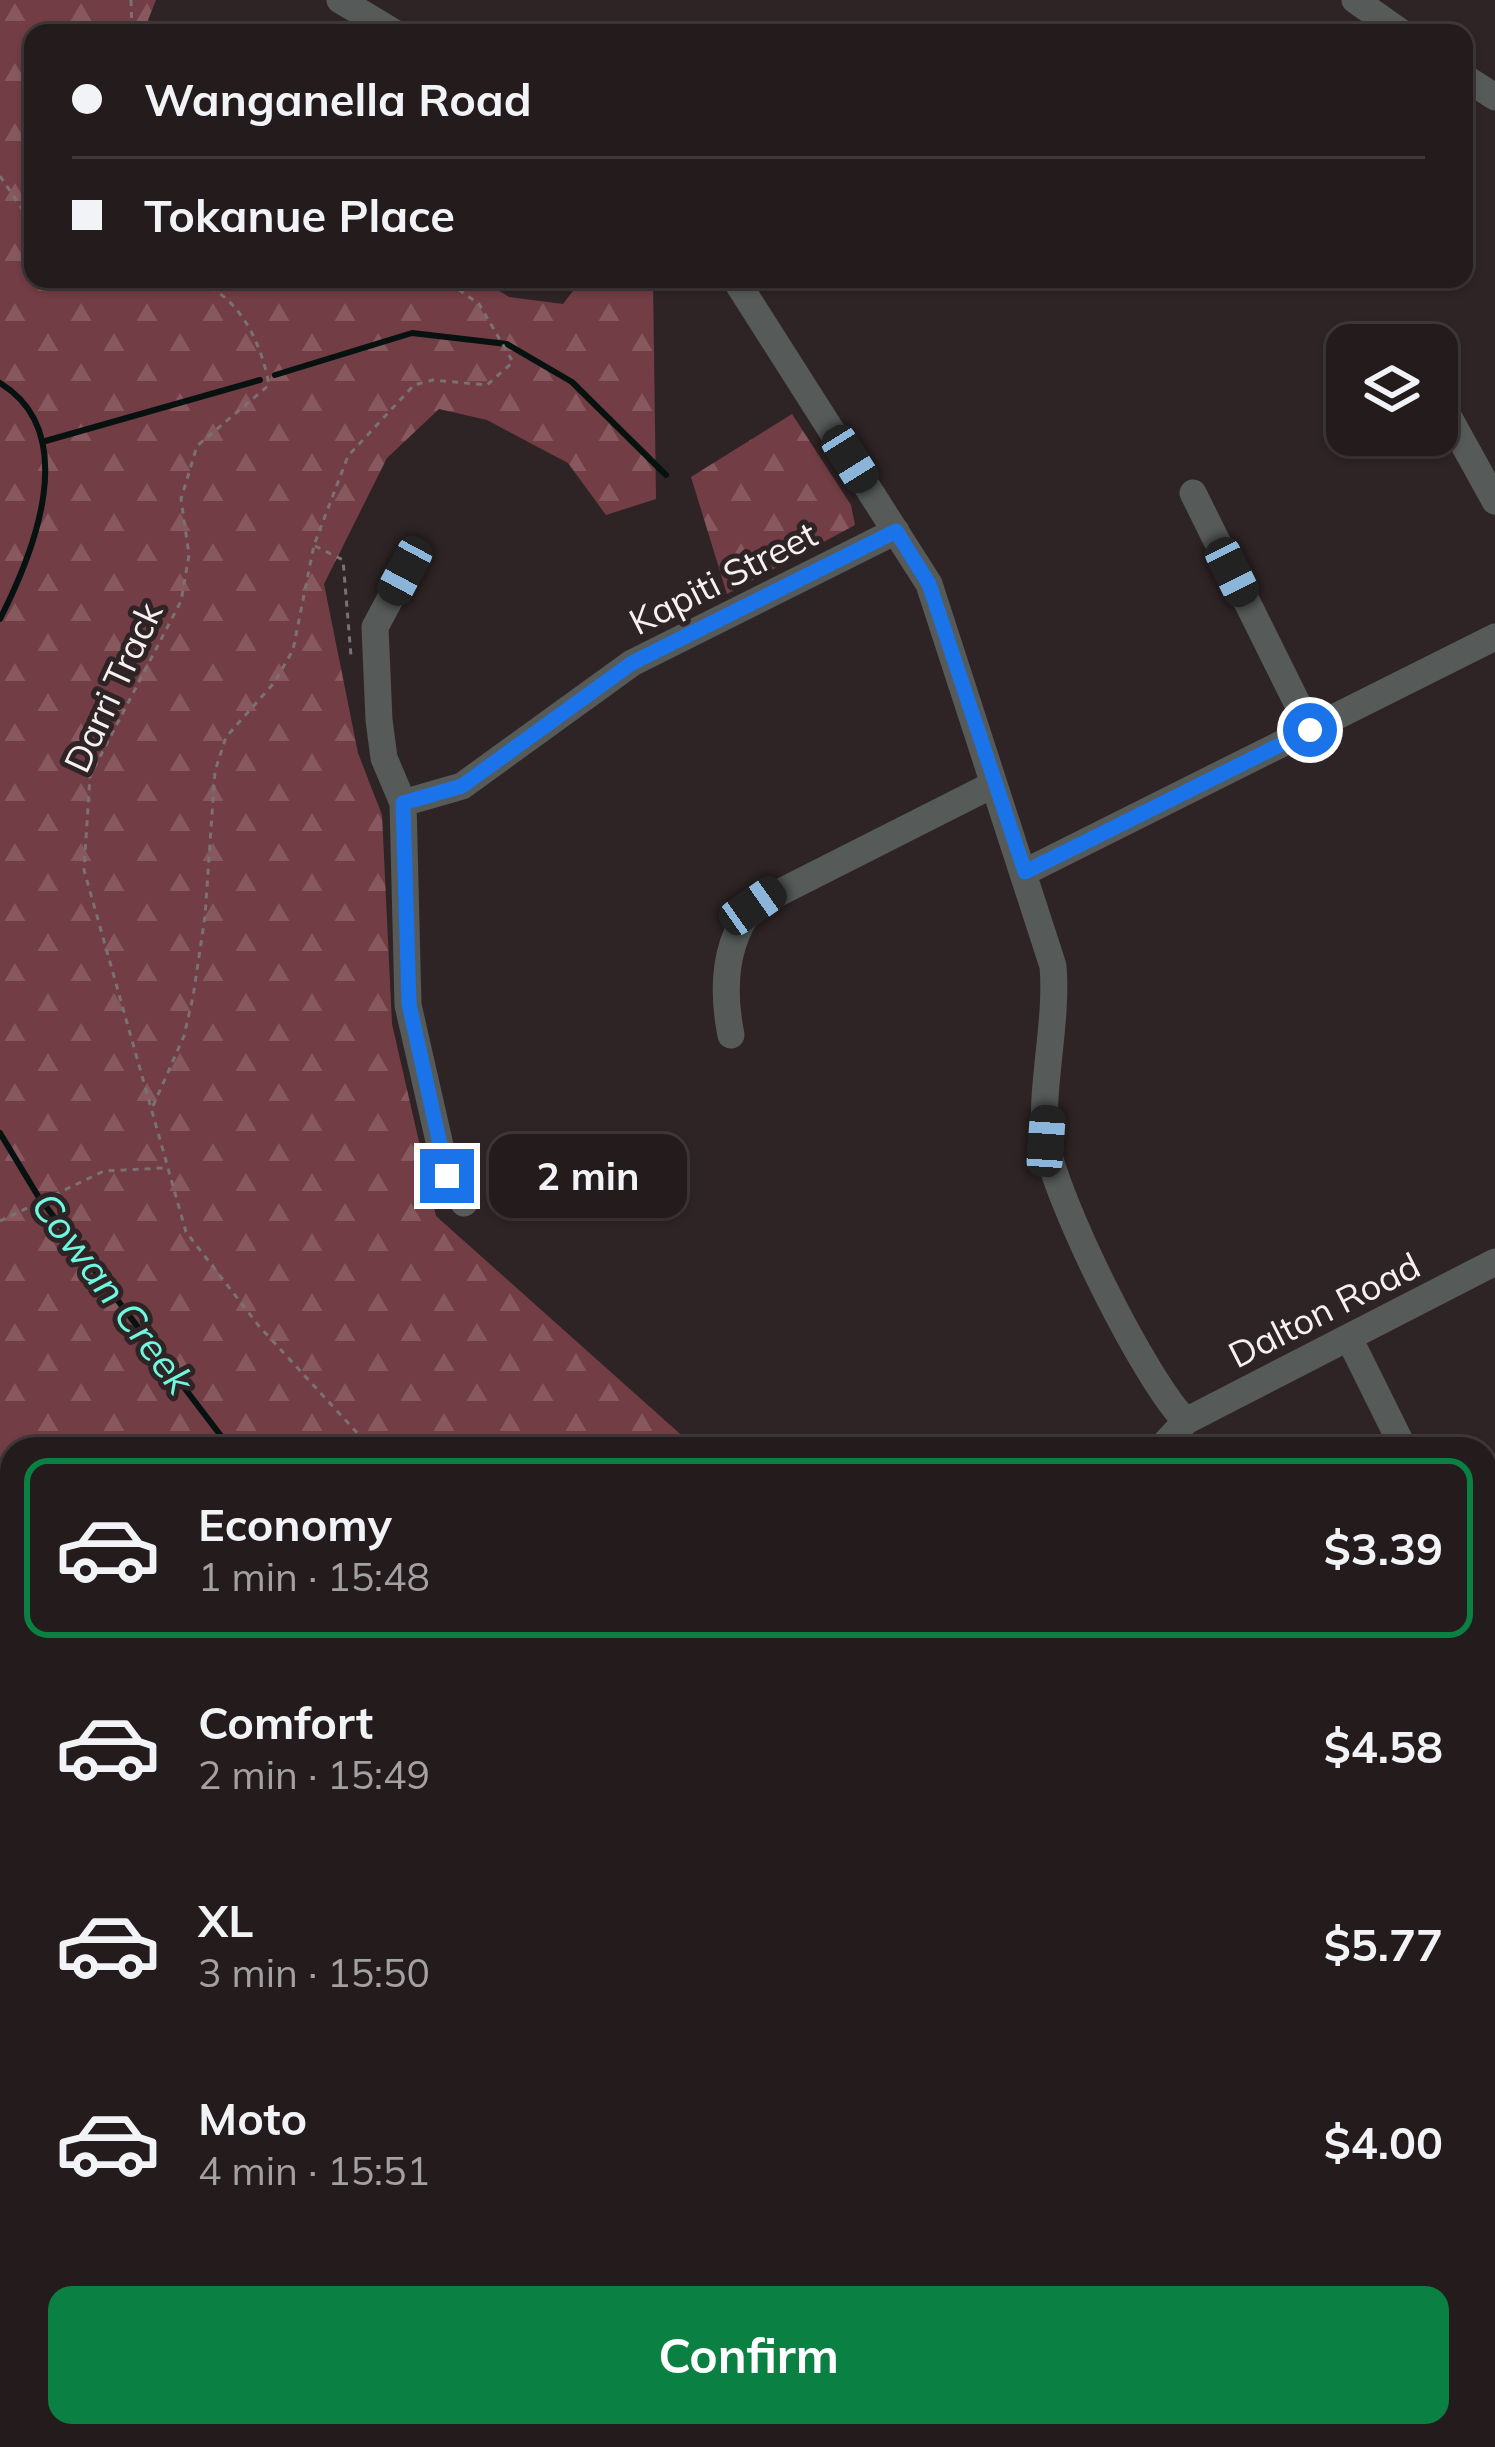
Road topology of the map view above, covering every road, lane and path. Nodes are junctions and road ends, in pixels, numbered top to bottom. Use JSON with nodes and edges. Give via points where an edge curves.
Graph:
{"nodes":[{"id":1,"x":340,"y":0,"type":"edge"},
{"id":2,"x":1355,"y":0,"type":"edge"},
{"id":3,"x":380,"y":24,"type":"edge"},
{"id":4,"x":1389,"y":24,"type":"edge"},
{"id":5,"x":0,"y":176,"type":"edge"},
{"id":6,"x":24,"y":212,"type":"edge"},
{"id":7,"x":210,"y":288,"type":"edge"},
{"id":8,"x":457,"y":288,"type":"edge"},
{"id":9,"x":741,"y":288,"type":"edge"},
{"id":10,"x":1458,"y":434,"type":"edge"},
{"id":11,"x":1193,"y":493,"type":"dead end"},
{"id":12,"x":1495,"y":501,"type":"edge"},
{"id":13,"x":896,"y":531,"type":"junction"},
{"id":14,"x":314,"y":545,"type":"junction"},
{"id":15,"x":327,"y":549,"type":"dead end"},
{"id":16,"x":405,"y":571,"type":"dead end"},
{"id":17,"x":1495,"y":638,"type":"edge"},
{"id":18,"x":1310,"y":730,"type":"junction"},
{"id":19,"x":994,"y":784,"type":"junction"},
{"id":20,"x":403,"y":803,"type":"junction"},
{"id":21,"x":1025,"y":872,"type":"junction"},
{"id":22,"x":731,"y":1035,"type":"dead end"},
{"id":23,"x":152,"y":1107,"type":"junction"},
{"id":24,"x":165,"y":1168,"type":"junction"},
{"id":25,"x":464,"y":1202,"type":"dead end"},
{"id":26,"x":0,"y":1221,"type":"edge"},
{"id":27,"x":1495,"y":1262,"type":"edge"},
{"id":28,"x":1349,"y":1338,"type":"junction"},
{"id":29,"x":1186,"y":1421,"type":"junction"},
{"id":30,"x":361,"y":1437,"type":"edge"},
{"id":31,"x":1171,"y":1437,"type":"edge"},
{"id":32,"x":1398,"y":1437,"type":"edge"}],
"edges":[{"from":1,"to":3,"type":"street"},
{"from":2,"to":4,"type":"street"},
{"from":5,"to":6,"type":"path"},
{"from":7,"to":23,"type":"path","name":"Darri Track","via":[[241,314],[269,385],[197,446],[181,499],[189,554],[181,601],[90,776],[85,870]]},
{"from":8,"to":14,"type":"path","via":[[479,304],[513,362],[488,385],[414,385],[348,456]]},
{"from":9,"to":13,"type":"street"},
{"from":10,"to":12,"type":"street"},
{"from":11,"to":18,"type":"street"},
{"from":13,"to":19,"type":"street","via":[[929,584]]},
{"from":13,"to":20,"type":"street","name":"Kapiti Street","via":[[632,663],[462,786]]},
{"from":14,"to":15,"type":"path"},
{"from":14,"to":23,"type":"path","via":[[293,650],[226,737],[215,771],[193,997]]},
{"from":16,"to":20,"type":"street","via":[[376,627],[384,758]]},
{"from":17,"to":18,"type":"street"},
{"from":18,"to":21,"type":"street"},
{"from":19,"to":21,"type":"street"},
{"from":19,"to":22,"type":"street","via":[[753,906],[731,944]]},
{"from":20,"to":25,"type":"street","via":[[409,1004],[447,1176]]},
{"from":21,"to":29,"type":"street","via":[[1056,999],[1046,1141],[1152,1378]]},
{"from":23,"to":24,"type":"path"},
{"from":24,"to":26,"type":"path","via":[[104,1171]]},
{"from":24,"to":30,"type":"path","via":[[186,1232]]},
{"from":27,"to":28,"type":"street","name":"Dalton Road"},
{"from":28,"to":29,"type":"street","name":"Dalton Road"},
{"from":28,"to":32,"type":"street"},
{"from":29,"to":31,"type":"street"}]}
